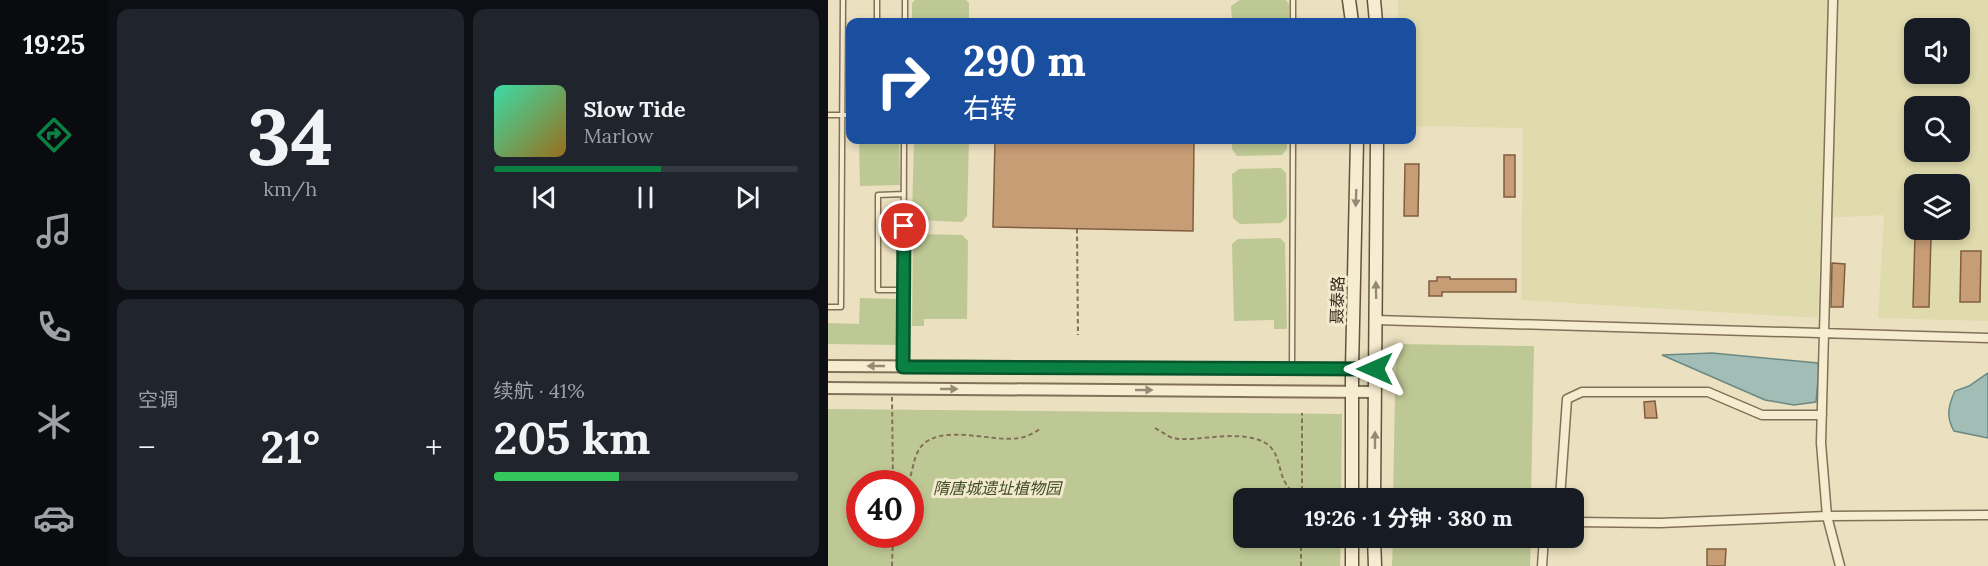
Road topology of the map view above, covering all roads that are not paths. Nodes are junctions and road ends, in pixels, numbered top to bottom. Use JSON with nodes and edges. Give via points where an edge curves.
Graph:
{"nodes":[{"id":1,"x":843,"y":0,"type":"edge"},
{"id":2,"x":877,"y":0,"type":"edge"},
{"id":3,"x":905,"y":0,"type":"edge"},
{"id":4,"x":1293,"y":0,"type":"edge"},
{"id":5,"x":1349,"y":0,"type":"edge"},
{"id":6,"x":1374,"y":0,"type":"edge"},
{"id":7,"x":1833,"y":0,"type":"edge"},
{"id":8,"x":877,"y":18,"type":"edge"},
{"id":9,"x":905,"y":18,"type":"edge"},
{"id":10,"x":1293,"y":18,"type":"edge"},
{"id":11,"x":1351,"y":18,"type":"edge"},
{"id":12,"x":1376,"y":18,"type":"edge"},
{"id":13,"x":828,"y":115,"type":"edge"},
{"id":14,"x":843,"y":115,"type":"junction"},
{"id":15,"x":904,"y":144,"type":"edge"},
{"id":16,"x":1293,"y":144,"type":"edge"},
{"id":17,"x":1357,"y":144,"type":"edge"},
{"id":18,"x":1377,"y":144,"type":"edge"},
{"id":19,"x":904,"y":194,"type":"junction"},
{"id":20,"x":903,"y":290,"type":"junction"},
{"id":21,"x":828,"y":307,"type":"edge"},
{"id":22,"x":1376,"y":320,"type":"junction"},
{"id":23,"x":1824,"y":333,"type":"junction"},
{"id":24,"x":1988,"y":338,"type":"edge"},
{"id":25,"x":828,"y":366,"type":"edge"},
{"id":26,"x":903,"y":367,"type":"junction"},
{"id":27,"x":1292,"y":369,"type":"junction"},
{"id":28,"x":1352,"y":369,"type":"junction"},
{"id":29,"x":1375,"y":369,"type":"junction"},
{"id":30,"x":828,"y":388,"type":"edge"},
{"id":31,"x":1352,"y":391,"type":"junction"},
{"id":32,"x":1375,"y":392,"type":"junction"},
{"id":33,"x":1822,"y":415,"type":"junction"},
{"id":34,"x":1352,"y":488,"type":"edge"},
{"id":35,"x":1374,"y":488,"type":"edge"},
{"id":36,"x":1561,"y":488,"type":"edge"},
{"id":37,"x":1988,"y":515,"type":"edge"},
{"id":38,"x":1827,"y":516,"type":"junction"},
{"id":39,"x":1584,"y":522,"type":"edge"},
{"id":40,"x":1352,"y":548,"type":"edge"},
{"id":41,"x":1374,"y":548,"type":"edge"},
{"id":42,"x":1543,"y":548,"type":"edge"},
{"id":43,"x":1352,"y":566,"type":"edge"},
{"id":44,"x":1375,"y":566,"type":"edge"},
{"id":45,"x":1542,"y":566,"type":"edge"},
{"id":46,"x":1840,"y":566,"type":"edge"}],
"edges":[{"from":1,"to":14,"type":"lane"},
{"from":2,"to":8,"type":"lane"},
{"from":3,"to":9,"type":"lane"},
{"from":4,"to":10,"type":"lane"},
{"from":5,"to":11,"type":"main road"},
{"from":6,"to":12,"type":"main road"},
{"from":7,"to":23,"type":"street"},
{"from":13,"to":14,"type":"lane"},
{"from":14,"to":21,"type":"lane","via":[[841,307]]},
{"from":15,"to":19,"type":"lane"},
{"from":16,"to":27,"type":"lane"},
{"from":17,"to":28,"type":"main road","name":"聂泰路","one_way":true},
{"from":22,"to":18,"type":"main road","one_way":true},
{"from":19,"to":20,"type":"lane"},
{"from":19,"to":20,"type":"lane","via":[[879,195],[878,207],[878,290]]},
{"from":20,"to":26,"type":"lane"},
{"from":22,"to":23,"type":"street"},
{"from":22,"to":29,"type":"main road"},
{"from":23,"to":24,"type":"street"},
{"from":23,"to":33,"type":"street"},
{"from":26,"to":25,"type":"street","one_way":true},
{"from":26,"to":27,"type":"street"},
{"from":27,"to":28,"type":"street"},
{"from":28,"to":29,"type":"street"},
{"from":28,"to":31,"type":"main road","name":"聂泰路"},
{"from":29,"to":32,"type":"main road"},
{"from":30,"to":31,"type":"street","one_way":true},
{"from":31,"to":32,"type":"street"},
{"from":31,"to":34,"type":"main road","name":"聂泰路"},
{"from":35,"to":32,"type":"main road","one_way":true},
{"from":33,"to":36,"type":"street","via":[[1762,415],[1708,392],[1582,392],[1567,399]]},
{"from":33,"to":38,"type":"street"},
{"from":37,"to":38,"type":"street"},
{"from":38,"to":39,"type":"street"},
{"from":38,"to":46,"type":"street"},
{"from":40,"to":43,"type":"main road"},
{"from":41,"to":44,"type":"main road"},
{"from":42,"to":45,"type":"street"}]}
